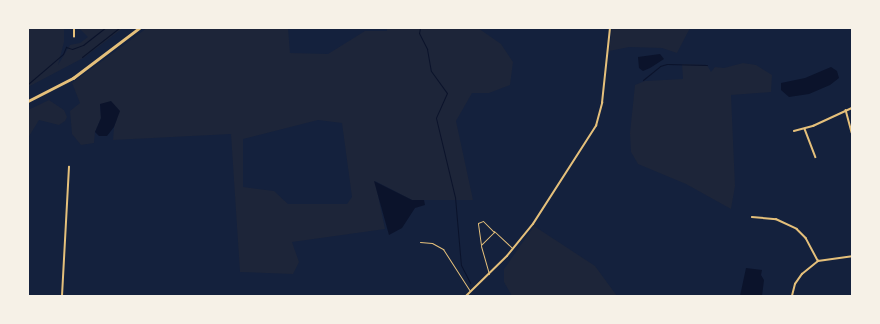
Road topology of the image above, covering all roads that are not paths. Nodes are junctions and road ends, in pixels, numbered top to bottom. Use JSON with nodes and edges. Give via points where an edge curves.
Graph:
{"nodes":[{"id":1,"x":74,"y":28,"type":"edge"},
{"id":2,"x":139,"y":28,"type":"edge"},
{"id":3,"x":610,"y":28,"type":"edge"},
{"id":4,"x":74,"y":37,"type":"dead end"},
{"id":5,"x":28,"y":101,"type":"edge"},
{"id":6,"x":852,"y":108,"type":"edge"},
{"id":7,"x":846,"y":110,"type":"junction"},
{"id":8,"x":805,"y":129,"type":"junction"},
{"id":9,"x":794,"y":131,"type":"dead end"},
{"id":10,"x":852,"y":132,"type":"edge"},
{"id":11,"x":816,"y":156,"type":"dead end"},
{"id":12,"x":69,"y":167,"type":"dead end"},
{"id":13,"x":752,"y":217,"type":"dead end"},
{"id":14,"x":493,"y":231,"type":"junction"},
{"id":15,"x":420,"y":242,"type":"dead end"},
{"id":16,"x":482,"y":245,"type":"junction"},
{"id":17,"x":513,"y":249,"type":"junction"},
{"id":18,"x":852,"y":256,"type":"edge"},
{"id":19,"x":818,"y":261,"type":"junction"},
{"id":20,"x":489,"y":274,"type":"junction"},
{"id":21,"x":471,"y":291,"type":"junction"},
{"id":22,"x":62,"y":296,"type":"edge"},
{"id":23,"x":466,"y":296,"type":"edge"},
{"id":24,"x":792,"y":296,"type":"edge"}],
"edges":[{"from":1,"to":4,"type":"street"},
{"from":2,"to":5,"type":"main road","via":[[73,78]]},
{"from":3,"to":17,"type":"street","via":[[602,104],[596,126],[533,224]]},
{"from":6,"to":7,"type":"street"},
{"from":7,"to":8,"type":"street"},
{"from":7,"to":10,"type":"street"},
{"from":8,"to":9,"type":"street"},
{"from":8,"to":11,"type":"street"},
{"from":12,"to":22,"type":"street"},
{"from":13,"to":19,"type":"street","via":[[776,219],[797,229],[806,238]]},
{"from":14,"to":16,"type":"lane"},
{"from":14,"to":16,"type":"lane","via":[[483,221],[478,223]]},
{"from":14,"to":17,"type":"lane"},
{"from":15,"to":21,"type":"lane","via":[[432,243],[443,249]]},
{"from":16,"to":20,"type":"lane","via":[[482,258]]},
{"from":17,"to":20,"type":"street"},
{"from":18,"to":19,"type":"street"},
{"from":19,"to":24,"type":"street","via":[[802,274],[795,284]]},
{"from":20,"to":21,"type":"street"},
{"from":21,"to":23,"type":"street"}]}
